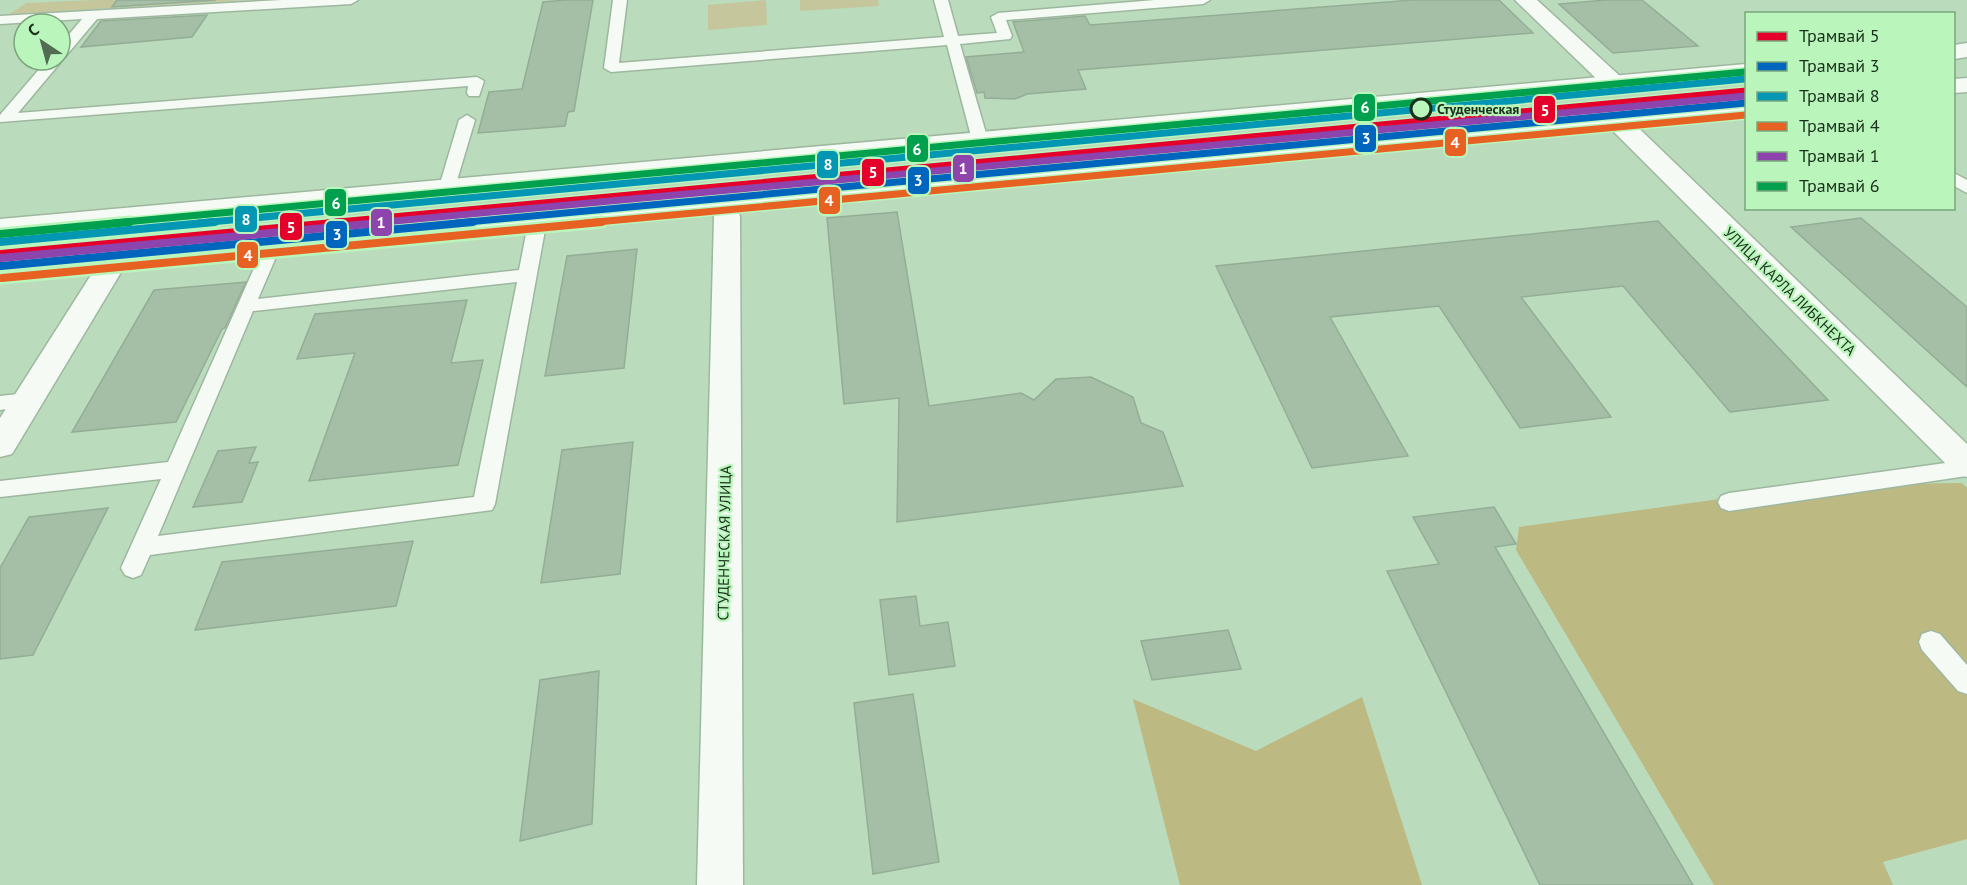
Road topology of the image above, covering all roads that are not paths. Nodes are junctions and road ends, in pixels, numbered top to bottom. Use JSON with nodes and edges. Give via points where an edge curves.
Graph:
{"nodes":[{"id":1,"x":351,"y":0,"type":"edge"},
{"id":2,"x":620,"y":0,"type":"edge"},
{"id":3,"x":941,"y":0,"type":"edge"},
{"id":4,"x":1203,"y":0,"type":"edge"},
{"id":5,"x":1525,"y":0,"type":"edge"},
{"id":6,"x":292,"y":2,"type":"edge"},
{"id":7,"x":93,"y":15,"type":"junction"},
{"id":8,"x":0,"y":21,"type":"edge"},
{"id":9,"x":72,"y":40,"type":"edge"},
{"id":10,"x":953,"y":40,"type":"junction"},
{"id":11,"x":1745,"y":71,"type":"edge"},
{"id":12,"x":45,"y":72,"type":"edge"},
{"id":13,"x":1614,"y":83,"type":"junction"},
{"id":14,"x":474,"y":93,"type":"dead end"},
{"id":15,"x":1745,"y":105,"type":"edge"},
{"id":16,"x":1614,"y":118,"type":"junction"},
{"id":17,"x":466,"y":120,"type":"dead end"},
{"id":18,"x":980,"y":140,"type":"junction"},
{"id":19,"x":447,"y":187,"type":"junction"},
{"id":20,"x":724,"y":202,"type":"junction"},
{"id":21,"x":538,"y":219,"type":"junction"},
{"id":22,"x":0,"y":227,"type":"edge"},
{"id":23,"x":273,"y":243,"type":"junction"},
{"id":24,"x":115,"y":259,"type":"junction"},
{"id":25,"x":0,"y":270,"type":"edge"},
{"id":26,"x":526,"y":275,"type":"junction"},
{"id":27,"x":246,"y":306,"type":"junction"},
{"id":28,"x":13,"y":402,"type":"edge"},
{"id":29,"x":0,"y":445,"type":"edge"},
{"id":30,"x":1967,"y":466,"type":"edge"},
{"id":31,"x":176,"y":469,"type":"junction"},
{"id":32,"x":0,"y":489,"type":"edge"},
{"id":33,"x":1730,"y":502,"type":"dead end"},
{"id":34,"x":142,"y":547,"type":"junction"},
{"id":35,"x":133,"y":568,"type":"dead end"},
{"id":36,"x":1931,"y":642,"type":"dead end"},
{"id":37,"x":1967,"y":683,"type":"edge"},
{"id":38,"x":720,"y":885,"type":"edge"}],
"edges":[{"from":1,"to":6,"type":"lane"},
{"from":2,"to":10,"type":"lane","via":[[611,68]]},
{"from":3,"to":10,"type":"lane"},
{"from":4,"to":10,"type":"lane","via":[[998,17],[1005,36]]},
{"from":5,"to":13,"type":"street"},
{"from":6,"to":7,"type":"lane"},
{"from":7,"to":8,"type":"lane"},
{"from":7,"to":9,"type":"lane"},
{"from":10,"to":18,"type":"lane"},
{"from":11,"to":13,"type":"street"},
{"from":12,"to":14,"type":"lane","via":[[5,119],[477,81]]},
{"from":13,"to":18,"type":"street"},
{"from":15,"to":16,"type":"street"},
{"from":16,"to":20,"type":"street"},
{"from":16,"to":30,"type":"street","name":"УЛИЦА КАРЛА ЛИБКНЕХТА"},
{"from":17,"to":19,"type":"lane"},
{"from":18,"to":19,"type":"street"},
{"from":19,"to":22,"type":"street"},
{"from":20,"to":21,"type":"street"},
{"from":20,"to":38,"type":"street","name":"СТУДЕНЧЕСКАЯ УЛИЦА","via":[[727,217]]},
{"from":21,"to":23,"type":"street"},
{"from":21,"to":26,"type":"lane"},
{"from":23,"to":24,"type":"street"},
{"from":23,"to":27,"type":"lane"},
{"from":24,"to":25,"type":"street"},
{"from":24,"to":28,"type":"street"},
{"from":26,"to":27,"type":"lane"},
{"from":26,"to":34,"type":"lane","via":[[484,504]]},
{"from":27,"to":31,"type":"lane"},
{"from":28,"to":29,"type":"street"},
{"from":30,"to":33,"type":"lane"},
{"from":31,"to":32,"type":"lane"},
{"from":31,"to":34,"type":"lane"},
{"from":34,"to":35,"type":"lane"},
{"from":36,"to":37,"type":"lane"}]}
